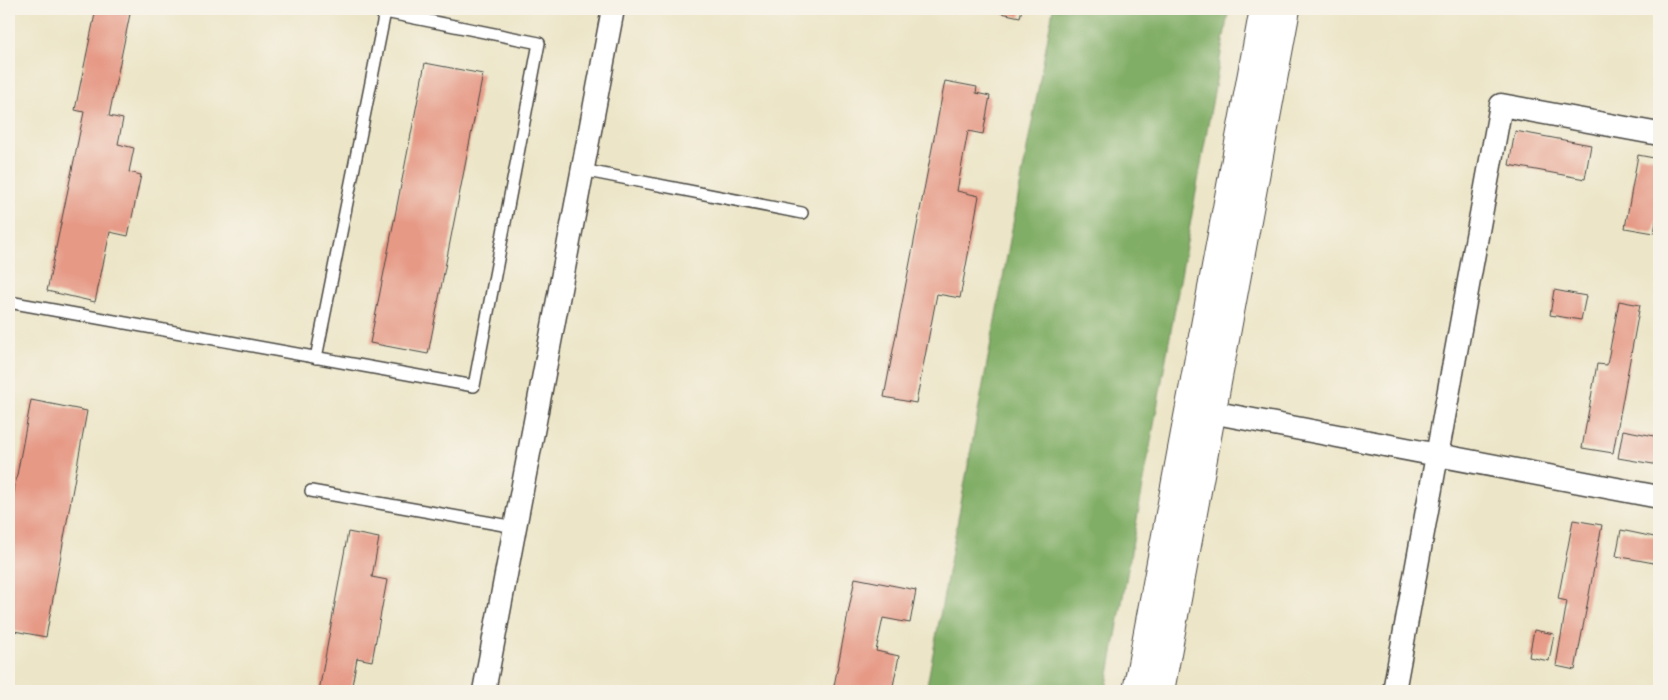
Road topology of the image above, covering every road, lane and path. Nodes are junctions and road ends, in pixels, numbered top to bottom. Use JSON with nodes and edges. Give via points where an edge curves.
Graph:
{"nodes":[{"id":1,"x":370,"y":9,"type":"edge"},
{"id":2,"x":613,"y":9,"type":"edge"},
{"id":3,"x":1264,"y":9,"type":"edge"},
{"id":4,"x":1286,"y":9,"type":"edge"},
{"id":5,"x":385,"y":12,"type":"junction"},
{"id":6,"x":1659,"y":134,"type":"edge"},
{"id":7,"x":582,"y":170,"type":"junction"},
{"id":8,"x":802,"y":213,"type":"dead end"},
{"id":9,"x":9,"y":302,"type":"edge"},
{"id":10,"x":316,"y":358,"type":"junction"},
{"id":11,"x":1212,"y":412,"type":"junction"},
{"id":12,"x":1437,"y":455,"type":"junction"},
{"id":13,"x":311,"y":491,"type":"dead end"},
{"id":14,"x":1659,"y":498,"type":"edge"},
{"id":15,"x":515,"y":527,"type":"junction"},
{"id":16,"x":484,"y":691,"type":"edge"},
{"id":17,"x":1137,"y":691,"type":"edge"},
{"id":18,"x":1160,"y":691,"type":"edge"},
{"id":19,"x":1394,"y":691,"type":"edge"}],
"edges":[{"from":1,"to":5,"type":"lane"},
{"from":2,"to":7,"type":"street"},
{"from":3,"to":17,"type":"main road"},
{"from":4,"to":11,"type":"main road"},
{"from":5,"to":10,"type":"lane"},
{"from":5,"to":10,"type":"lane","via":[[539,43],[474,386]]},
{"from":6,"to":12,"type":"street","via":[[1501,105]]},
{"from":7,"to":8,"type":"lane"},
{"from":7,"to":15,"type":"street"},
{"from":9,"to":10,"type":"lane"},
{"from":11,"to":12,"type":"street"},
{"from":11,"to":18,"type":"main road"},
{"from":12,"to":14,"type":"street"},
{"from":12,"to":19,"type":"street"},
{"from":13,"to":15,"type":"lane"},
{"from":15,"to":16,"type":"street"}]}
